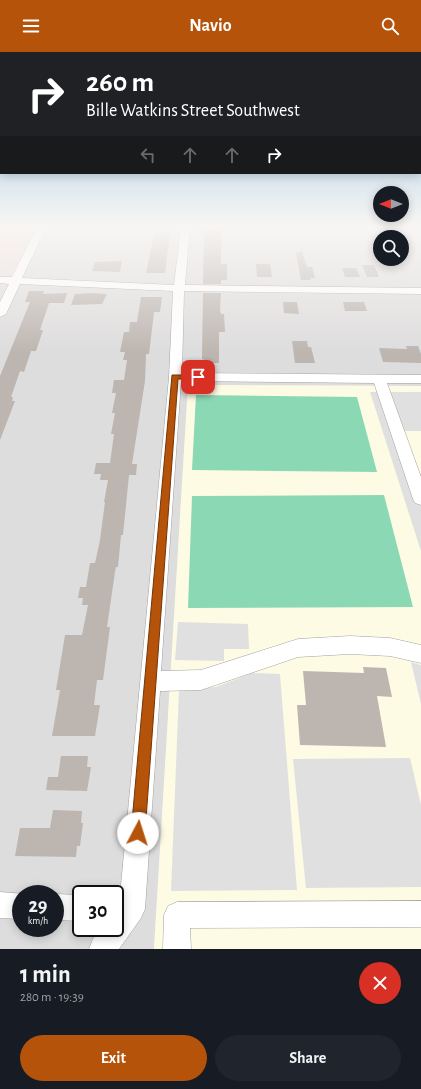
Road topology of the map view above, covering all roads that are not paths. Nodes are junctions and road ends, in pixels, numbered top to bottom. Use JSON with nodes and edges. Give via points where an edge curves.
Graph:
{"nodes":[{"id":1,"x":21,"y":270,"type":"edge"},
{"id":2,"x":181,"y":270,"type":"edge"},
{"id":3,"x":0,"y":280,"type":"edge"},
{"id":4,"x":16,"y":281,"type":"junction"},
{"id":5,"x":179,"y":288,"type":"junction"},
{"id":6,"x":421,"y":291,"type":"edge"},
{"id":7,"x":0,"y":314,"type":"edge"},
{"id":8,"x":175,"y":377,"type":"junction"},
{"id":9,"x":379,"y":379,"type":"junction"},
{"id":10,"x":421,"y":379,"type":"edge"},
{"id":11,"x":421,"y":499,"type":"edge"},
{"id":12,"x":421,"y":654,"type":"edge"},
{"id":13,"x":150,"y":681,"type":"junction"},
{"id":14,"x":124,"y":901,"type":"edge"},
{"id":15,"x":0,"y":905,"type":"edge"},
{"id":16,"x":12,"y":906,"type":"edge"},
{"id":17,"x":421,"y":914,"type":"edge"},
{"id":18,"x":109,"y":937,"type":"edge"},
{"id":19,"x":103,"y":949,"type":"edge"},
{"id":20,"x":177,"y":949,"type":"edge"}],
"edges":[{"from":1,"to":4,"type":"street"},
{"from":2,"to":5,"type":"street"},
{"from":3,"to":4,"type":"street"},
{"from":4,"to":5,"type":"street"},
{"from":4,"to":7,"type":"street"},
{"from":5,"to":6,"type":"street"},
{"from":5,"to":8,"type":"street"},
{"from":8,"to":9,"type":"street"},
{"from":8,"to":13,"type":"street"},
{"from":9,"to":10,"type":"street"},
{"from":9,"to":11,"type":"street"},
{"from":12,"to":13,"type":"street","via":[[390,647],[350,645],[298,648],[201,680]]},
{"from":13,"to":14,"type":"street"},
{"from":15,"to":16,"type":"street"},
{"from":17,"to":20,"type":"street","via":[[177,915]]},
{"from":18,"to":19,"type":"street"}]}
